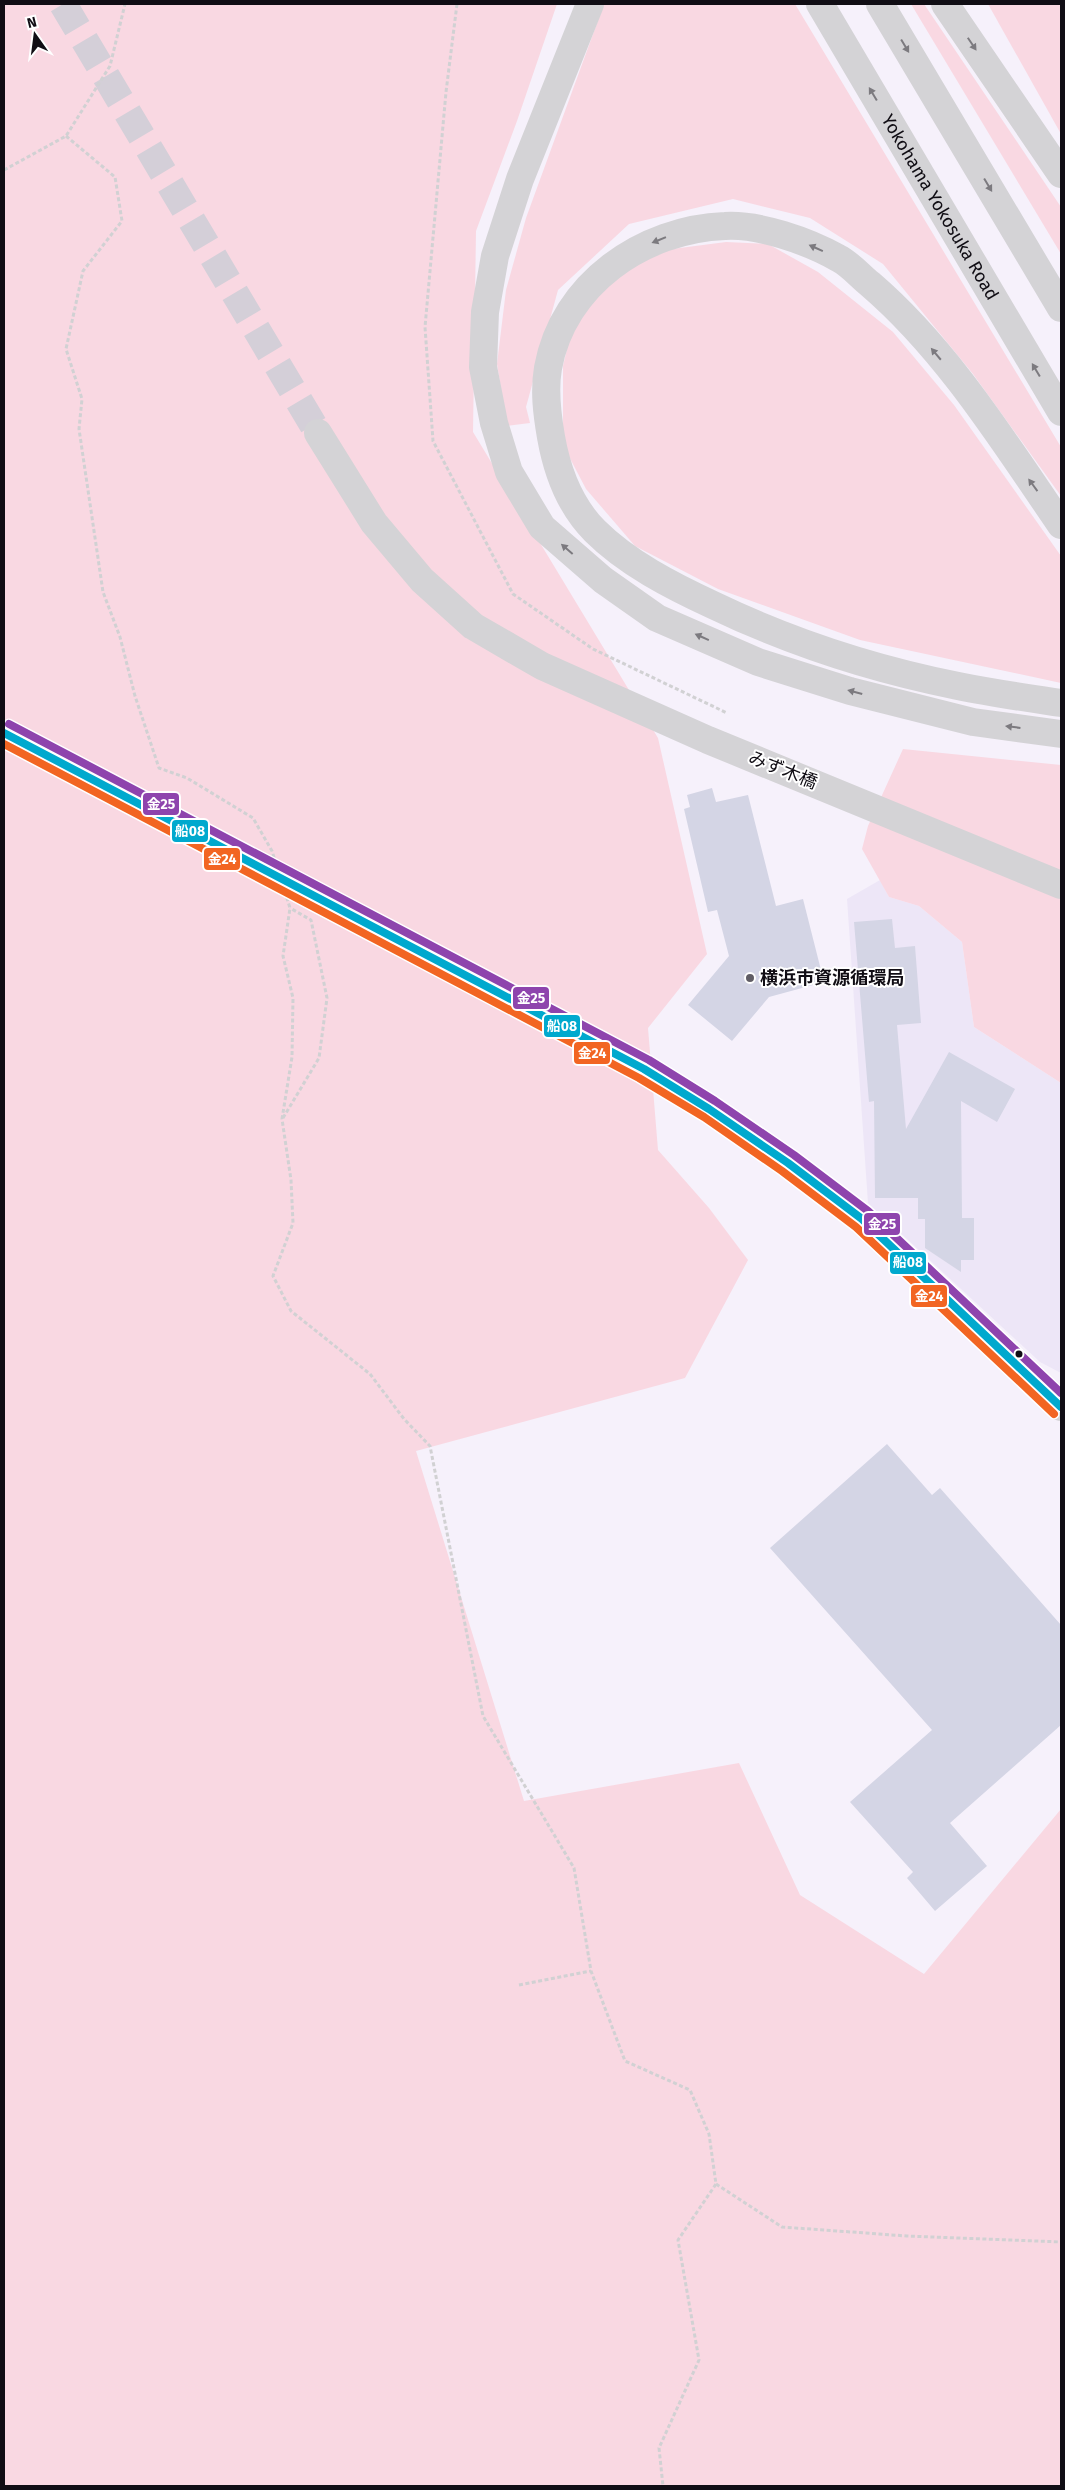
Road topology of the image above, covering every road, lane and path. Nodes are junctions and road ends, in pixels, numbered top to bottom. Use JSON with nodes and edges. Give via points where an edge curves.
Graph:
{"nodes":[{"id":1,"x":125,"y":4,"type":"edge"},
{"id":2,"x":590,"y":4,"type":"edge"},
{"id":3,"x":820,"y":4,"type":"edge"},
{"id":4,"x":880,"y":4,"type":"edge"},
{"id":5,"x":945,"y":4,"type":"edge"},
{"id":6,"x":66,"y":136,"type":"junction"},
{"id":7,"x":4,"y":170,"type":"edge"},
{"id":8,"x":1061,"y":174,"type":"edge"},
{"id":9,"x":1061,"y":308,"type":"edge"},
{"id":10,"x":1061,"y":412,"type":"edge"},
{"id":11,"x":318,"y":433,"type":"tunnel mouth"},
{"id":12,"x":1061,"y":524,"type":"edge"},
{"id":13,"x":1061,"y":703,"type":"edge"},
{"id":14,"x":1061,"y":734,"type":"edge"},
{"id":15,"x":1061,"y":885,"type":"edge"},
{"id":16,"x":290,"y":908,"type":"junction"},
{"id":17,"x":644,"y":1069,"type":"tunnel mouth"},
{"id":18,"x":282,"y":1119,"type":"junction"},
{"id":19,"x":1061,"y":1407,"type":"edge"},
{"id":20,"x":591,"y":1971,"type":"junction"},
{"id":21,"x":519,"y":1985,"type":"dead end"},
{"id":22,"x":716,"y":2184,"type":"junction"},
{"id":23,"x":1061,"y":2242,"type":"edge"},
{"id":24,"x":663,"y":2486,"type":"edge"}],
"edges":[{"from":1,"to":6,"type":"path","via":[[110,66]]},
{"from":14,"to":2,"type":"main road","one_way":true,"via":[[973,722],[850,691],[758,662],[658,618],[603,580],[542,527],[508,472],[494,423],[483,367],[484,312],[495,256],[520,179]]},
{"from":10,"to":3,"type":"main road","name":"Yokohama Yokosuka Road","one_way":true},
{"from":4,"to":9,"type":"main road","one_way":true},
{"from":5,"to":8,"type":"main road","one_way":true},
{"from":6,"to":7,"type":"path"},
{"from":6,"to":16,"type":"path","via":[[115,177],[122,221],[83,271],[66,349],[82,399],[79,430],[104,592],[159,768],[187,778],[253,818],[272,851]]},
{"from":11,"to":15,"type":"main road","name":"みず木橋","via":[[374,523],[422,580],[474,626],[542,666],[708,740]]},
{"from":12,"to":13,"type":"main road","one_way":true,"via":[[961,384],[886,298],[840,259],[784,234],[726,225],[673,234],[633,250],[585,289],[560,330],[548,367],[546,406],[556,462],[571,498],[594,530],[630,559],[676,588],[759,628],[870,665],[959,687]]},
{"from":16,"to":18,"type":"path","via":[[283,956],[293,998],[292,1057]]},
{"from":16,"to":18,"type":"path","via":[[311,920],[327,998],[319,1058]]},
{"from":17,"to":19,"type":"main road","via":[[788,1163],[862,1219]]},
{"from":18,"to":20,"type":"path","via":[[291,1180],[293,1223],[273,1276],[291,1311],[370,1374],[404,1419],[430,1446],[483,1716],[574,1868]]},
{"from":20,"to":21,"type":"path"},
{"from":20,"to":22,"type":"path","via":[[625,2061],[690,2090],[708,2134]]},
{"from":22,"to":23,"type":"path","via":[[782,2226],[907,2236]]},
{"from":22,"to":24,"type":"path","via":[[678,2240],[699,2360],[659,2448]]}]}
